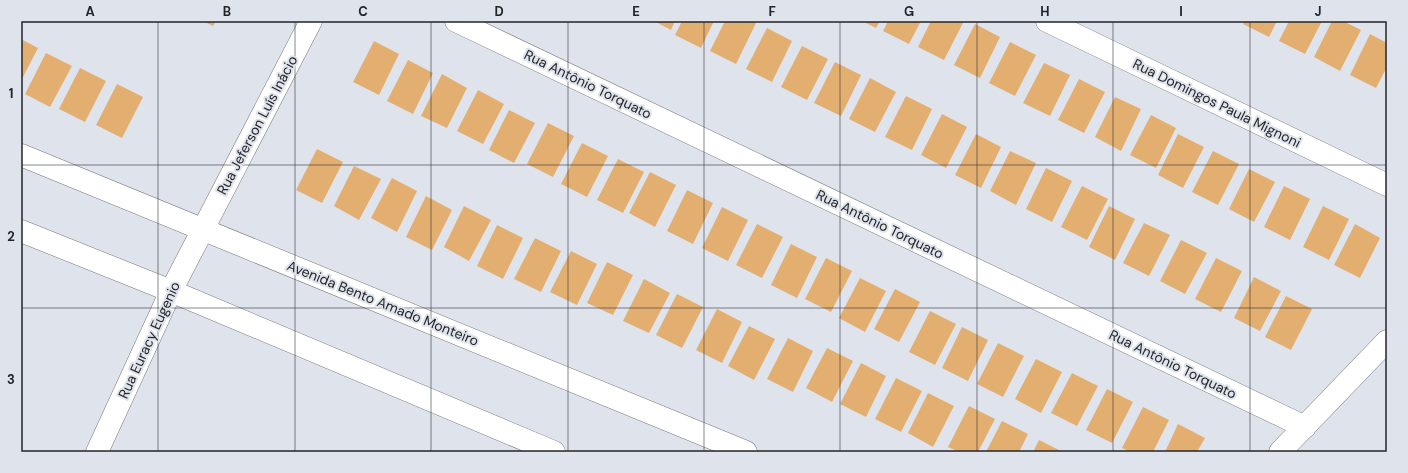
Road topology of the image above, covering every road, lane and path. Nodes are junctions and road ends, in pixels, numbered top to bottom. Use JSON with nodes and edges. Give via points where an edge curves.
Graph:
{"nodes":[{"id":1,"x":311,"y":21,"type":"edge"},
{"id":2,"x":456,"y":21,"type":"edge"},
{"id":3,"x":1047,"y":21,"type":"edge"},
{"id":4,"x":21,"y":155,"type":"edge"},
{"id":5,"x":1387,"y":185,"type":"edge"},
{"id":6,"x":203,"y":229,"type":"junction"},
{"id":7,"x":21,"y":231,"type":"edge"},
{"id":8,"x":171,"y":291,"type":"junction"},
{"id":9,"x":1387,"y":341,"type":"edge"},
{"id":10,"x":1305,"y":427,"type":"junction"},
{"id":11,"x":97,"y":452,"type":"edge"},
{"id":12,"x":554,"y":452,"type":"edge"},
{"id":13,"x":746,"y":452,"type":"edge"},
{"id":14,"x":1280,"y":452,"type":"edge"}],
"edges":[{"from":1,"to":6,"type":"street","name":"Rua Jeferson Luís Inácio"},
{"from":2,"to":10,"type":"street","name":"Rua Antônio Torquato"},
{"from":3,"to":5,"type":"street","name":"Rua Domingos Paula Mignoni"},
{"from":4,"to":6,"type":"street","name":"Avenida Bento Amado Monteiro"},
{"from":6,"to":8,"type":"street","name":"Rua Euracy Eugenio"},
{"from":6,"to":13,"type":"street","name":"Avenida Bento Amado Monteiro"},
{"from":7,"to":8,"type":"street"},
{"from":8,"to":11,"type":"street","name":"Rua Euracy Eugenio"},
{"from":8,"to":12,"type":"street"},
{"from":9,"to":10,"type":"street"},
{"from":10,"to":14,"type":"street"}]}
